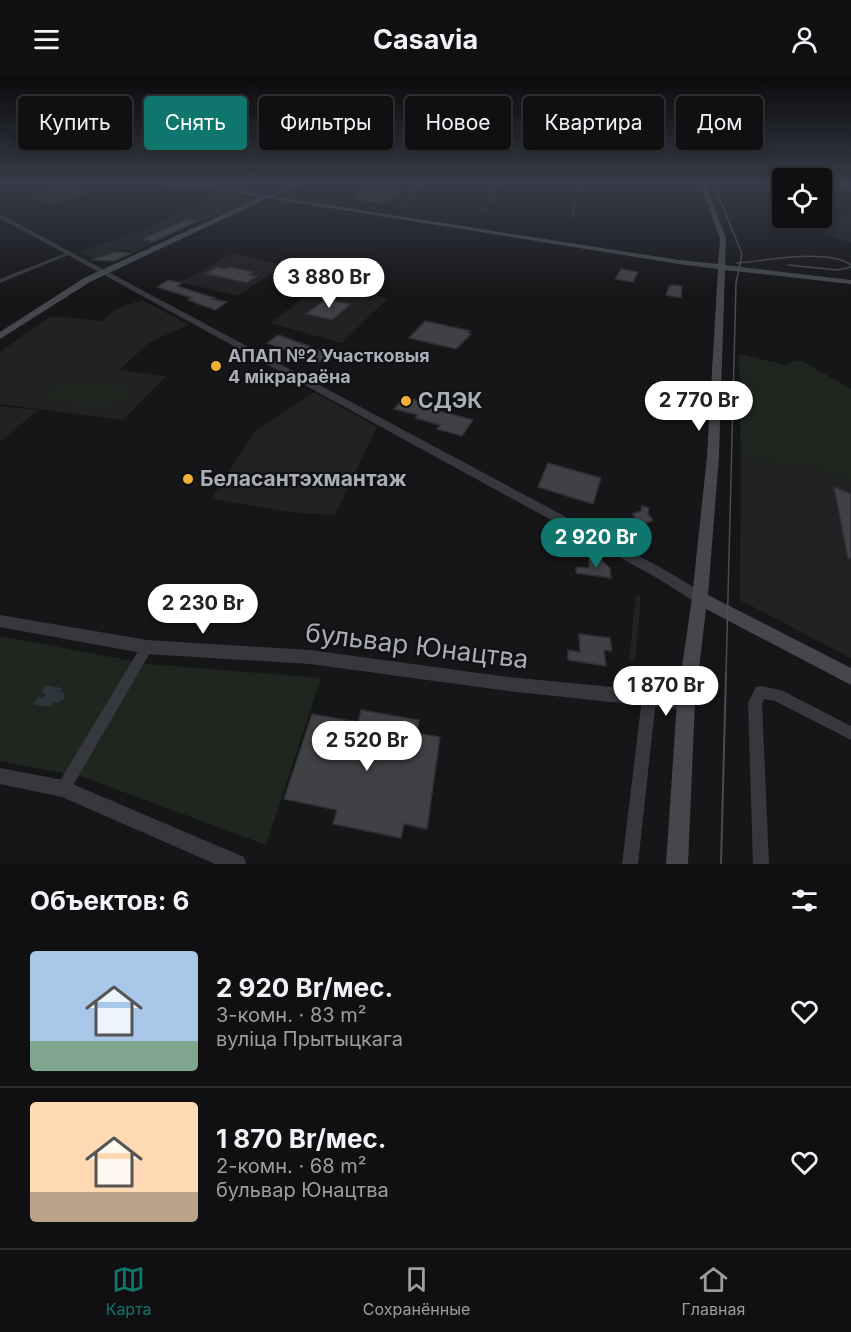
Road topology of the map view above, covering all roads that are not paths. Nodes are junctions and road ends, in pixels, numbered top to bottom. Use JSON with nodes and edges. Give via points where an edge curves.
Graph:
{"nodes":[{"id":1,"x":7,"y":220,"type":"edge"},
{"id":2,"x":217,"y":220,"type":"edge"},
{"id":3,"x":412,"y":220,"type":"edge"},
{"id":4,"x":716,"y":220,"type":"edge"},
{"id":5,"x":70,"y":253,"type":"junction"},
{"id":6,"x":721,"y":268,"type":"junction"},
{"id":7,"x":104,"y":272,"type":"junction"},
{"id":8,"x":0,"y":281,"type":"edge"},
{"id":9,"x":851,"y":282,"type":"edge"},
{"id":10,"x":0,"y":336,"type":"edge"},
{"id":11,"x":700,"y":598,"type":"junction"},
{"id":12,"x":0,"y":621,"type":"edge"},
{"id":13,"x":147,"y":647,"type":"junction"},
{"id":14,"x":851,"y":677,"type":"edge"},
{"id":15,"x":650,"y":699,"type":"junction"},
{"id":16,"x":686,"y":702,"type":"junction"},
{"id":17,"x":851,"y":733,"type":"edge"},
{"id":18,"x":0,"y":776,"type":"edge"},
{"id":19,"x":63,"y":789,"type":"junction"},
{"id":20,"x":237,"y":864,"type":"edge"},
{"id":21,"x":630,"y":864,"type":"edge"},
{"id":22,"x":677,"y":864,"type":"edge"},
{"id":23,"x":761,"y":864,"type":"edge"}],
"edges":[{"from":1,"to":5,"type":"street"},
{"from":2,"to":7,"type":"main road"},
{"from":3,"to":6,"type":"main road"},
{"from":4,"to":6,"type":"main road","via":[[723,239]]},
{"from":5,"to":7,"type":"street"},
{"from":5,"to":8,"type":"street"},
{"from":6,"to":9,"type":"main road"},
{"from":6,"to":11,"type":"main road","via":[[713,456]]},
{"from":7,"to":10,"type":"main road","via":[[51,301]]},
{"from":7,"to":11,"type":"street","via":[[663,574]]},
{"from":11,"to":14,"type":"main road"},
{"from":11,"to":16,"type":"main road"},
{"from":12,"to":13,"type":"street","name":"бульвар Юнацтва"},
{"from":13,"to":15,"type":"street","name":"бульвар Юнацтва","via":[[310,657]]},
{"from":13,"to":19,"type":"street"},
{"from":15,"to":16,"type":"street","name":"бульвар Юнацтва"},
{"from":15,"to":21,"type":"street"},
{"from":16,"to":22,"type":"main road"},
{"from":17,"to":23,"type":"street","via":[[776,695],[761,692],[755,703]]},
{"from":18,"to":19,"type":"street"},
{"from":19,"to":20,"type":"street"}]}
